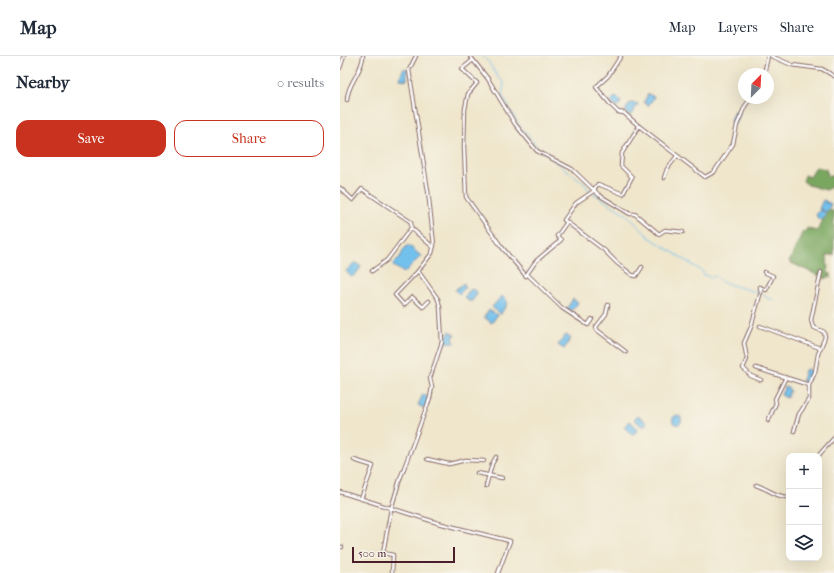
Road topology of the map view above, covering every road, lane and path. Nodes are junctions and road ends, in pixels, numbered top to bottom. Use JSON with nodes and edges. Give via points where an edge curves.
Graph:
{"nodes":[{"id":1,"x":344,"y":56,"type":"edge"},
{"id":2,"x":363,"y":56,"type":"edge"},
{"id":3,"x":416,"y":56,"type":"edge"},
{"id":4,"x":470,"y":56,"type":"edge"},
{"id":5,"x":621,"y":56,"type":"edge"},
{"id":6,"x":770,"y":56,"type":"edge"},
{"id":7,"x":473,"y":60,"type":"junction"},
{"id":8,"x":340,"y":68,"type":"edge"},
{"id":9,"x":766,"y":68,"type":"edge"},
{"id":10,"x":834,"y":76,"type":"edge"},
{"id":11,"x":347,"y":100,"type":"dead end"},
{"id":12,"x":746,"y":104,"type":"edge"},
{"id":13,"x":639,"y":126,"type":"junction"},
{"id":14,"x":677,"y":156,"type":"junction"},
{"id":15,"x":664,"y":178,"type":"dead end"},
{"id":16,"x":340,"y":188,"type":"edge"},
{"id":17,"x":594,"y":189,"type":"junction"},
{"id":18,"x":567,"y":222,"type":"junction"},
{"id":19,"x":411,"y":228,"type":"junction"},
{"id":20,"x":683,"y":232,"type":"dead end"},
{"id":21,"x":433,"y":247,"type":"junction"},
{"id":22,"x":642,"y":267,"type":"dead end"},
{"id":23,"x":372,"y":271,"type":"dead end"},
{"id":24,"x":418,"y":271,"type":"junction"},
{"id":25,"x":764,"y":272,"type":"dead end"},
{"id":26,"x":821,"y":272,"type":"dead end"},
{"id":27,"x":526,"y":276,"type":"dead end"},
{"id":28,"x":429,"y":300,"type":"dead end"},
{"id":29,"x":608,"y":306,"type":"dead end"},
{"id":30,"x":592,"y":319,"type":"dead end"},
{"id":31,"x":760,"y":326,"type":"dead end"},
{"id":32,"x":820,"y":348,"type":"junction"},
{"id":33,"x":626,"y":352,"type":"dead end"},
{"id":34,"x":756,"y":368,"type":"dead end"},
{"id":35,"x":785,"y":379,"type":"junction"},
{"id":36,"x":761,"y":380,"type":"dead end"},
{"id":37,"x":809,"y":385,"type":"junction"},
{"id":38,"x":768,"y":421,"type":"dead end"},
{"id":39,"x":794,"y":431,"type":"dead end"},
{"id":40,"x":834,"y":438,"type":"edge"},
{"id":41,"x":821,"y":453,"type":"edge"},
{"id":42,"x":496,"y":457,"type":"dead end"},
{"id":43,"x":427,"y":459,"type":"dead end"},
{"id":44,"x":354,"y":460,"type":"dead end"},
{"id":45,"x":492,"y":464,"type":"junction"},
{"id":46,"x":477,"y":474,"type":"dead end"},
{"id":47,"x":489,"y":476,"type":"junction"},
{"id":48,"x":502,"y":478,"type":"dead end"},
{"id":49,"x":756,"y":485,"type":"dead end"},
{"id":50,"x":486,"y":486,"type":"dead end"},
{"id":51,"x":340,"y":492,"type":"edge"},
{"id":52,"x":786,"y":498,"type":"edge"},
{"id":53,"x":362,"y":499,"type":"junction"},
{"id":54,"x":391,"y":509,"type":"junction"},
{"id":55,"x":392,"y":573,"type":"edge"},
{"id":56,"x":498,"y":573,"type":"edge"}],
"edges":[{"from":1,"to":8,"type":"street"},
{"from":2,"to":11,"type":"street","via":[[363,63]]},
{"from":3,"to":21,"type":"street","via":[[409,70],[428,191]]},
{"from":4,"to":7,"type":"street"},
{"from":5,"to":13,"type":"street","via":[[608,76],[596,87],[611,106]]},
{"from":6,"to":9,"type":"street"},
{"from":6,"to":10,"type":"street","via":[[792,65],[822,69]]},
{"from":7,"to":17,"type":"street","via":[[537,151],[572,169]]},
{"from":7,"to":27,"type":"street","via":[[462,69],[477,83],[468,94],[465,109],[466,197]]},
{"from":12,"to":14,"type":"street","via":[[736,125],[733,144],[714,172],[704,177]]},
{"from":13,"to":14,"type":"street"},
{"from":13,"to":17,"type":"street","via":[[622,153],[621,166],[632,177],[623,194],[598,184]]},
{"from":14,"to":15,"type":"street"},
{"from":16,"to":19,"type":"street","via":[[354,200],[362,189],[411,222]]},
{"from":17,"to":18,"type":"street","via":[[576,203],[564,218]]},
{"from":17,"to":20,"type":"street","via":[[599,195],[630,214],[635,214],[659,234],[665,230]]},
{"from":18,"to":22,"type":"street","via":[[632,275],[636,276]]},
{"from":18,"to":30,"type":"street","via":[[557,236],[561,240],[536,261],[527,274],[562,308],[588,325]]},
{"from":19,"to":21,"type":"street"},
{"from":19,"to":23,"type":"street","via":[[387,260]]},
{"from":21,"to":24,"type":"street","via":[[432,253]]},
{"from":24,"to":28,"type":"street","via":[[395,295],[404,305],[412,297],[423,306]]},
{"from":24,"to":54,"type":"street","via":[[438,299],[442,342],[430,378],[430,398]]},
{"from":25,"to":36,"type":"street","via":[[773,276],[766,290],[760,287],[761,294],[744,343],[747,359],[743,368],[750,376]]},
{"from":26,"to":32,"type":"street","via":[[811,320],[813,327],[826,333]]},
{"from":29,"to":33,"type":"street","via":[[606,314],[596,327],[597,330]]},
{"from":31,"to":32,"type":"street"},
{"from":32,"to":37,"type":"street","via":[[815,372]]},
{"from":34,"to":35,"type":"street"},
{"from":35,"to":37,"type":"street"},
{"from":35,"to":38,"type":"street"},
{"from":37,"to":39,"type":"street","via":[[809,399],[799,414]]},
{"from":40,"to":41,"type":"street"},
{"from":42,"to":45,"type":"street"},
{"from":43,"to":45,"type":"street","via":[[449,464],[466,460]]},
{"from":44,"to":53,"type":"street","via":[[373,466]]},
{"from":45,"to":47,"type":"street"},
{"from":46,"to":47,"type":"street"},
{"from":47,"to":48,"type":"street"},
{"from":47,"to":50,"type":"street"},
{"from":49,"to":52,"type":"street","via":[[774,495]]},
{"from":51,"to":53,"type":"street"},
{"from":53,"to":54,"type":"street"},
{"from":54,"to":55,"type":"street","via":[[383,553],[393,555]]},
{"from":54,"to":56,"type":"street","via":[[510,540]]}]}
